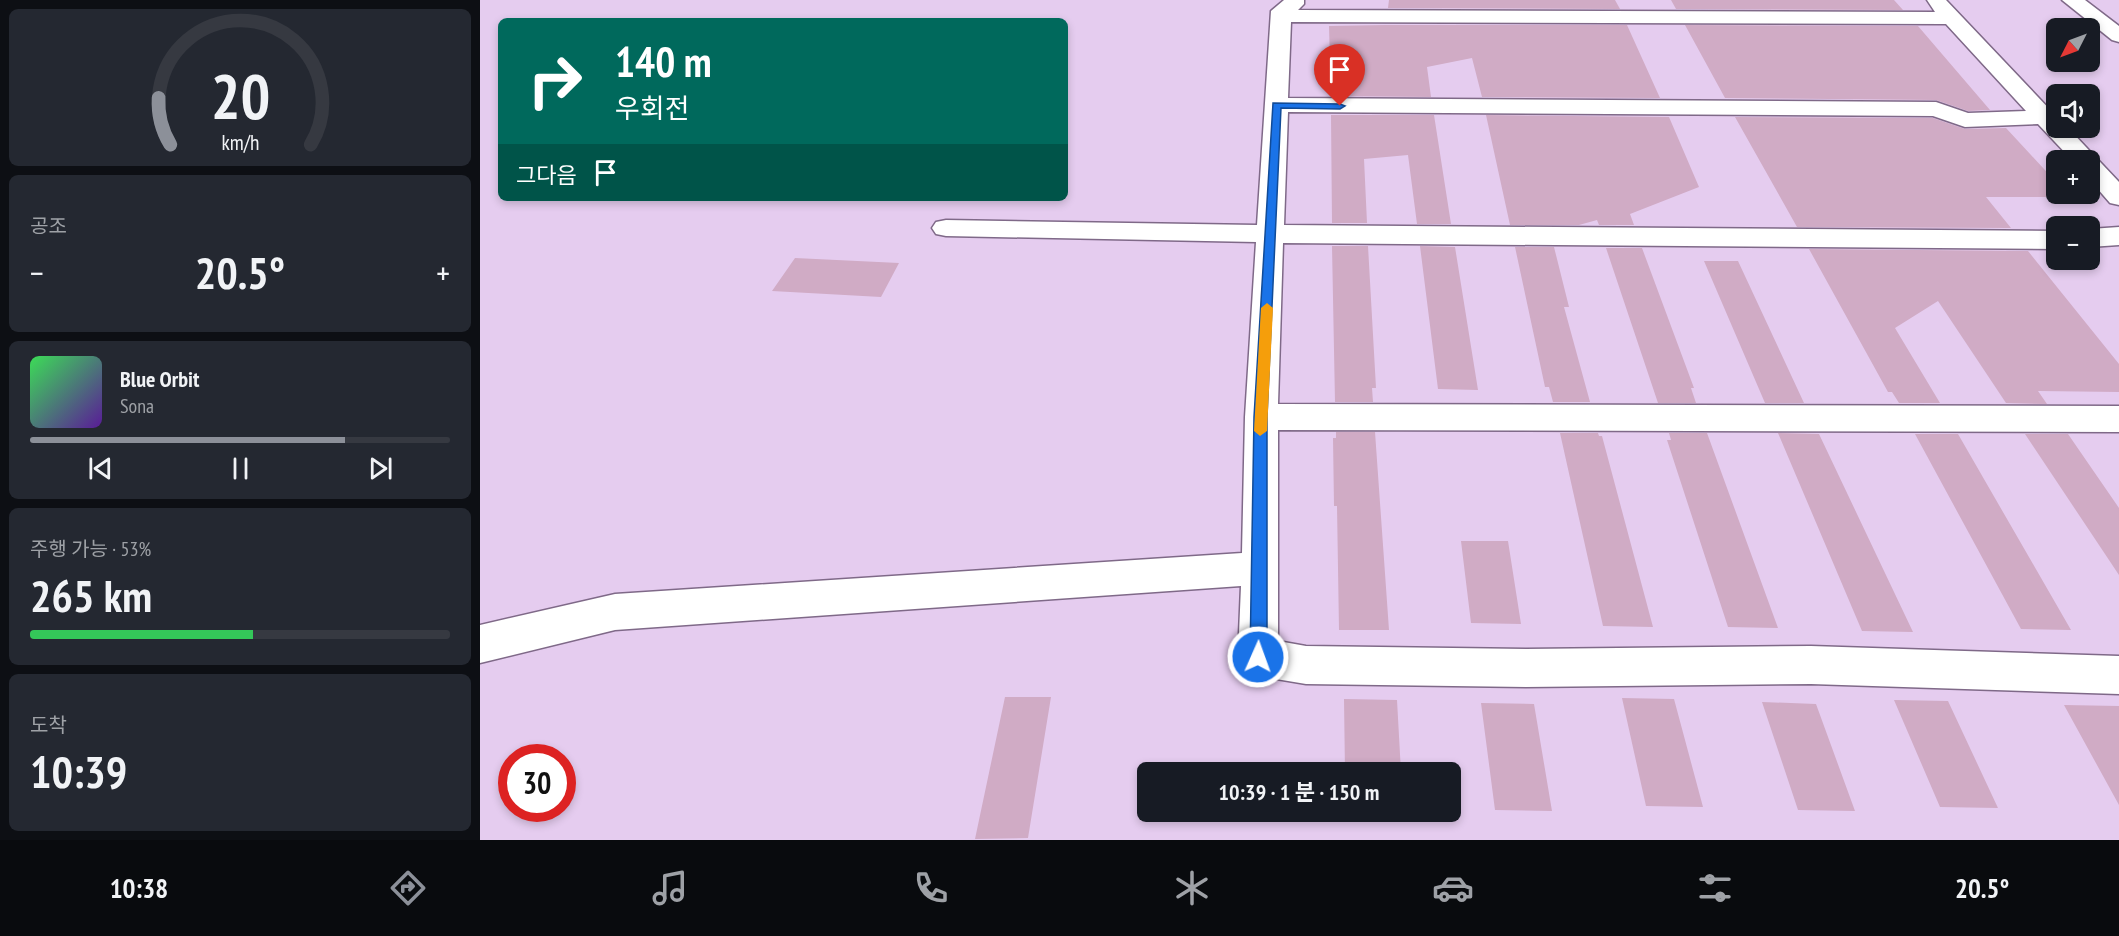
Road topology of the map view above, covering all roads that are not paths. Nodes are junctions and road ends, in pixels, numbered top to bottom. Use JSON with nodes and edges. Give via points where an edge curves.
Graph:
{"nodes":[{"id":1,"x":1935,"y":0,"type":"edge"},
{"id":2,"x":2072,"y":0,"type":"edge"},
{"id":3,"x":1288,"y":8,"type":"edge"},
{"id":4,"x":1952,"y":18,"type":"junction"},
{"id":5,"x":2119,"y":36,"type":"edge"},
{"id":6,"x":1277,"y":105,"type":"junction"},
{"id":7,"x":2044,"y":117,"type":"junction"},
{"id":8,"x":2075,"y":150,"type":"edge"},
{"id":9,"x":2100,"y":177,"type":"edge"},
{"id":10,"x":2119,"y":198,"type":"edge"},
{"id":11,"x":946,"y":228,"type":"dead end"},
{"id":12,"x":1271,"y":234,"type":"junction"},
{"id":13,"x":2119,"y":236,"type":"edge"},
{"id":14,"x":2100,"y":237,"type":"edge"},
{"id":15,"x":2046,"y":240,"type":"edge"},
{"id":16,"x":1260,"y":417,"type":"junction"},
{"id":17,"x":2119,"y":419,"type":"edge"},
{"id":18,"x":1261,"y":568,"type":"junction"},
{"id":19,"x":480,"y":644,"type":"edge"},
{"id":20,"x":2119,"y":675,"type":"edge"}],
"edges":[{"from":1,"to":4,"type":"street"},
{"from":2,"to":5,"type":"street"},
{"from":3,"to":4,"type":"street"},
{"from":3,"to":6,"type":"street"},
{"from":4,"to":7,"type":"street"},
{"from":6,"to":7,"type":"street","via":[[1936,109],[1965,120]]},
{"from":6,"to":12,"type":"street"},
{"from":7,"to":8,"type":"street"},
{"from":9,"to":10,"type":"street"},
{"from":11,"to":12,"type":"street"},
{"from":12,"to":15,"type":"street"},
{"from":12,"to":16,"type":"street"},
{"from":13,"to":14,"type":"street"},
{"from":16,"to":17,"type":"street"},
{"from":16,"to":18,"type":"street"},
{"from":18,"to":19,"type":"street","via":[[615,612]]},
{"from":18,"to":20,"type":"street","via":[[1258,657],[1306,666],[1811,665]]}]}
